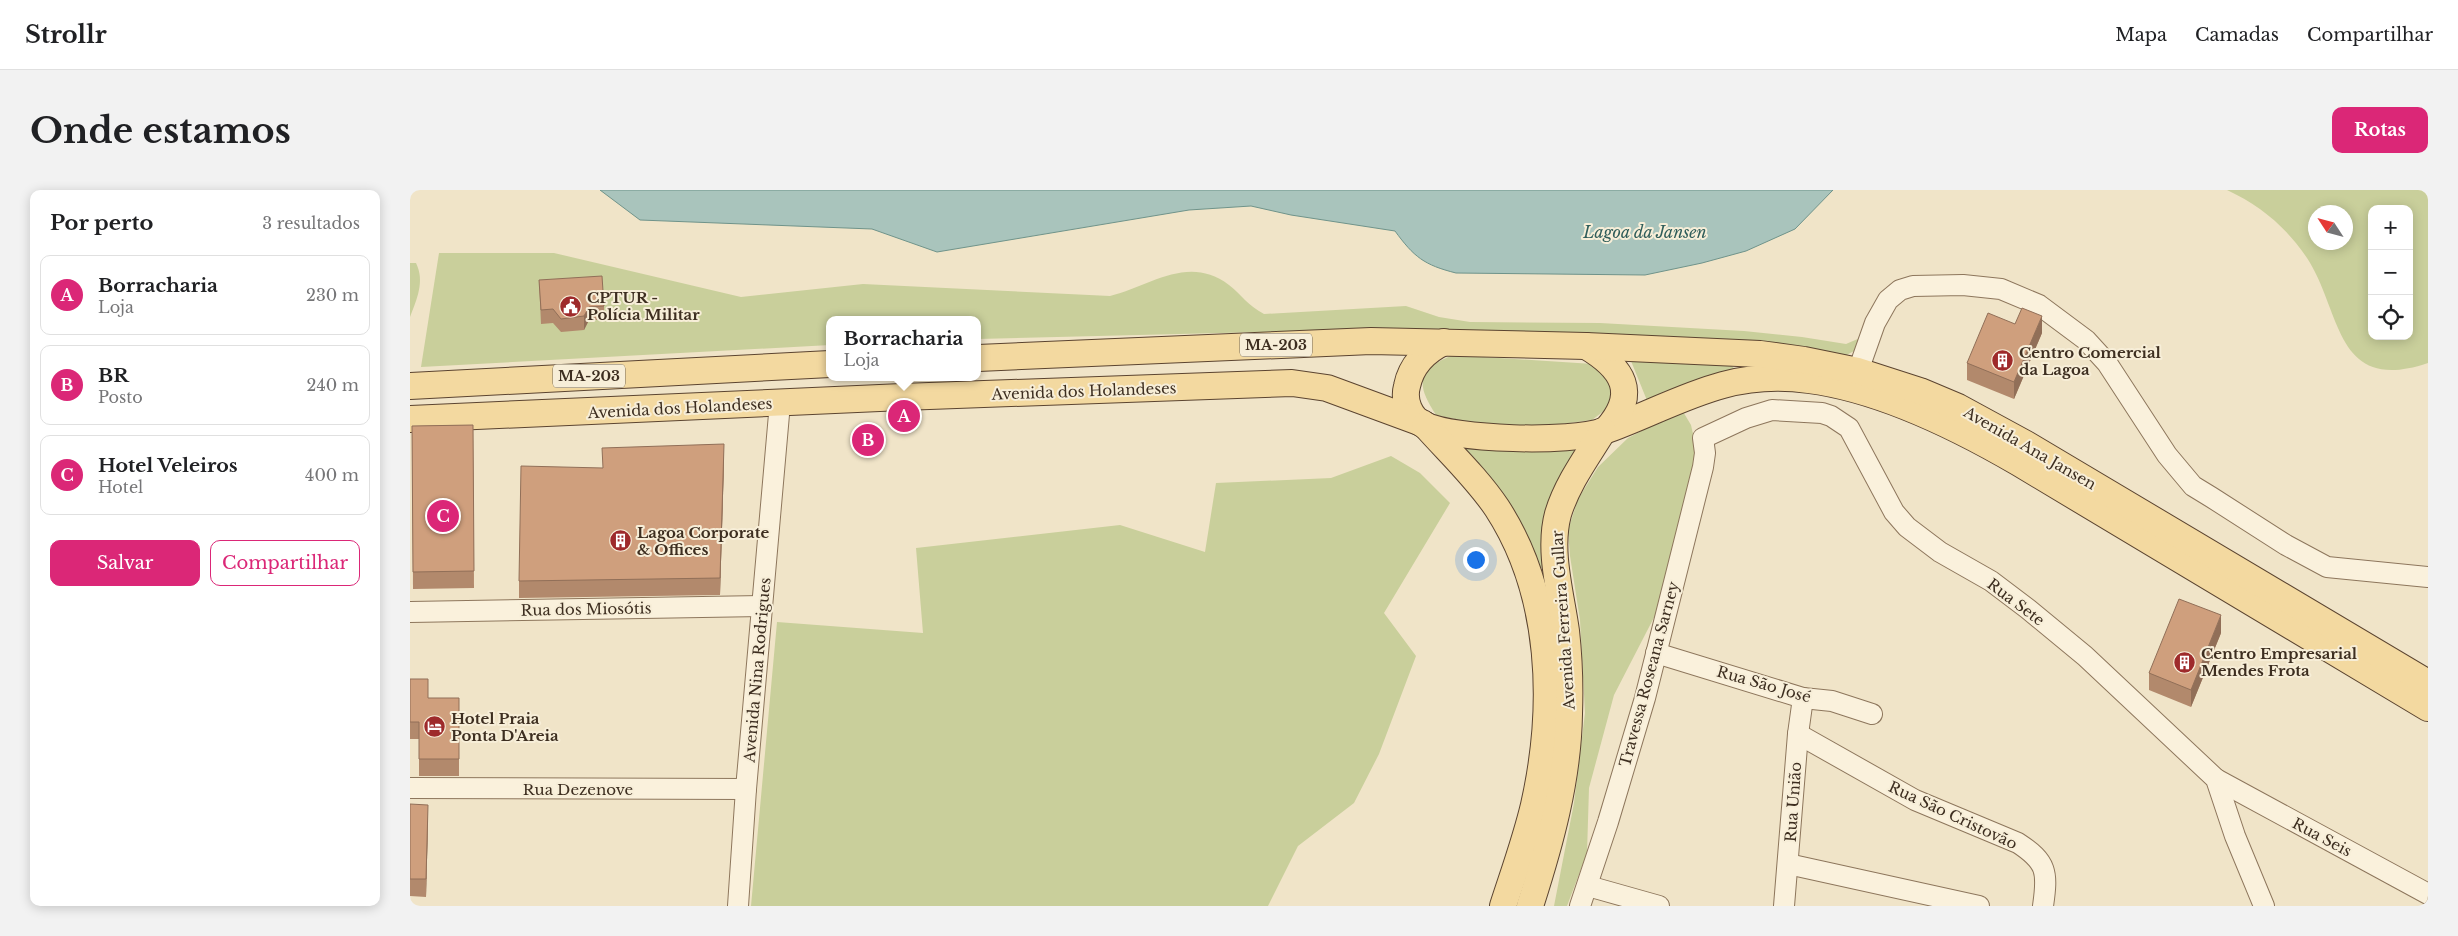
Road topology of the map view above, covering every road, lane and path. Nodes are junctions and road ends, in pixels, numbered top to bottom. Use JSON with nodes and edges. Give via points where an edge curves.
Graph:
{"nodes":[{"id":1,"x":1444,"y":342,"type":"junction"},
{"id":2,"x":1586,"y":346,"type":"junction"},
{"id":3,"x":1108,"y":353,"type":"junction"},
{"id":4,"x":981,"y":358,"type":"edge"},
{"id":5,"x":826,"y":364,"type":"edge"},
{"id":6,"x":981,"y":370,"type":"edge"},
{"id":7,"x":1858,"y":370,"type":"junction"},
{"id":8,"x":826,"y":376,"type":"edge"},
{"id":9,"x":410,"y":386,"type":"edge"},
{"id":10,"x":780,"y":403,"type":"junction"},
{"id":11,"x":410,"y":419,"type":"edge"},
{"id":12,"x":1424,"y":424,"type":"junction"},
{"id":13,"x":1605,"y":430,"type":"junction"},
{"id":14,"x":1703,"y":438,"type":"joint"},
{"id":15,"x":2428,"y":577,"type":"edge"},
{"id":16,"x":762,"y":606,"type":"junction"},
{"id":17,"x":410,"y":612,"type":"edge"},
{"id":18,"x":1656,"y":653,"type":"junction"},
{"id":19,"x":2428,"y":683,"type":"edge"},
{"id":20,"x":1803,"y":698,"type":"junction"},
{"id":21,"x":2428,"y":708,"type":"edge"},
{"id":22,"x":1872,"y":714,"type":"dead end"},
{"id":23,"x":1798,"y":734,"type":"junction"},
{"id":24,"x":2216,"y":779,"type":"junction"},
{"id":25,"x":410,"y":788,"type":"edge"},
{"id":26,"x":746,"y":789,"type":"junction"},
{"id":27,"x":1788,"y":864,"type":"junction"},
{"id":28,"x":1588,"y":886,"type":"junction"},
{"id":29,"x":2428,"y":894,"type":"edge"},
{"id":30,"x":738,"y":906,"type":"edge"},
{"id":31,"x":1503,"y":906,"type":"edge"},
{"id":32,"x":1530,"y":906,"type":"edge"},
{"id":33,"x":1580,"y":906,"type":"edge"},
{"id":34,"x":1659,"y":906,"type":"edge"},
{"id":35,"x":1784,"y":906,"type":"edge"},
{"id":36,"x":1979,"y":906,"type":"edge"},
{"id":37,"x":2043,"y":906,"type":"edge"},
{"id":38,"x":2264,"y":906,"type":"edge"}],
"edges":[{"from":1,"to":2,"type":"main road","number":"MA-203"},
{"from":1,"to":3,"type":"main road","number":"MA-203","via":[[1371,341]]},
{"from":1,"to":12,"type":"main road","name":"Avenida Ferreira Gullar","via":[[1422,357],[1410,373],[1406,390],[1408,406],[1414,417]]},
{"from":2,"to":7,"type":"main road","name":"Avenida Ana Jansen","via":[[1760,354]]},
{"from":2,"to":13,"type":"main road","name":"Avenida Ferreira Gullar","via":[[1611,364],[1623,384],[1622,408]]},
{"from":3,"to":4,"type":"main road","number":"MA-203"},
{"from":3,"to":6,"type":"main road","via":[[1076,366]]},
{"from":5,"to":9,"type":"main road","number":"MA-203"},
{"from":7,"to":15,"type":"street","via":[[1875,323],[1888,300],[1900,290],[1913,286],[1978,285],[2006,291],[2039,305],[2086,340],[2106,363],[2167,455],[2194,486],[2210,497],[2327,567]]},
{"from":7,"to":19,"type":"main road","name":"Avenida Ana Jansen","via":[[1958,407],[2026,444]]},
{"from":8,"to":10,"type":"main road","via":[[790,380],[782,392]]},
{"from":10,"to":11,"type":"main road","name":"Avenida dos Holandeses"},
{"from":10,"to":12,"type":"main road","name":"Avenida dos Holandeses","via":[[1304,383],[1327,388]]},
{"from":10,"to":16,"type":"street","name":"Avenida Nina Rodrigues"},
{"from":12,"to":13,"type":"main road","name":"Avenida dos Holandeses","via":[[1478,436],[1538,439]]},
{"from":12,"to":31,"type":"main road","name":"Avenida Ferreira Gullar","via":[[1496,507],[1515,539],[1532,586],[1544,646],[1547,692],[1542,757],[1530,821]]},
{"from":13,"to":21,"type":"main road","name":"Avenida Ana Jansen","via":[[1722,385],[1767,377],[1811,380],[1905,406],[1965,433],[2019,463]]},
{"from":13,"to":32,"type":"main road","name":"Avenida Ferreira Gullar","via":[[1572,482],[1556,526],[1569,677],[1568,746],[1560,802]]},
{"from":14,"to":18,"type":"street","name":"Travessa Roseana Sarney","via":[[1703,467]]},
{"from":14,"to":24,"type":"street","name":"Rua Sete","via":[[1772,410],[1822,413],[1840,421],[1849,428],[1894,512],[1907,527],[1940,552],[1991,582],[2086,656]]},
{"from":16,"to":17,"type":"street","name":"Rua dos Miosótis"},
{"from":16,"to":26,"type":"street","name":"Avenida Nina Rodrigues"},
{"from":18,"to":20,"type":"street","name":"Rua São José"},
{"from":18,"to":28,"type":"street","name":"Travessa Roseana Sarney"},
{"from":20,"to":22,"type":"street","name":"Rua São José","via":[[1832,702]]},
{"from":20,"to":23,"type":"street","name":"Rua União"},
{"from":23,"to":27,"type":"street","name":"Rua União"},
{"from":23,"to":37,"type":"street","name":"Rua São Cristovão","via":[[1915,800],[2018,843],[2039,858],[2045,872]]},
{"from":24,"to":29,"type":"street","name":"Rua Seis"},
{"from":24,"to":38,"type":"street","name":"Rua Sete"},
{"from":25,"to":26,"type":"street","name":"Rua Dezenove"},
{"from":26,"to":30,"type":"street","name":"Avenida Nina Rodrigues"},
{"from":27,"to":35,"type":"street","name":"Rua União"},
{"from":27,"to":36,"type":"street"},
{"from":28,"to":33,"type":"street","name":"Travessa Roseana Sarney"},
{"from":28,"to":34,"type":"street"}]}
